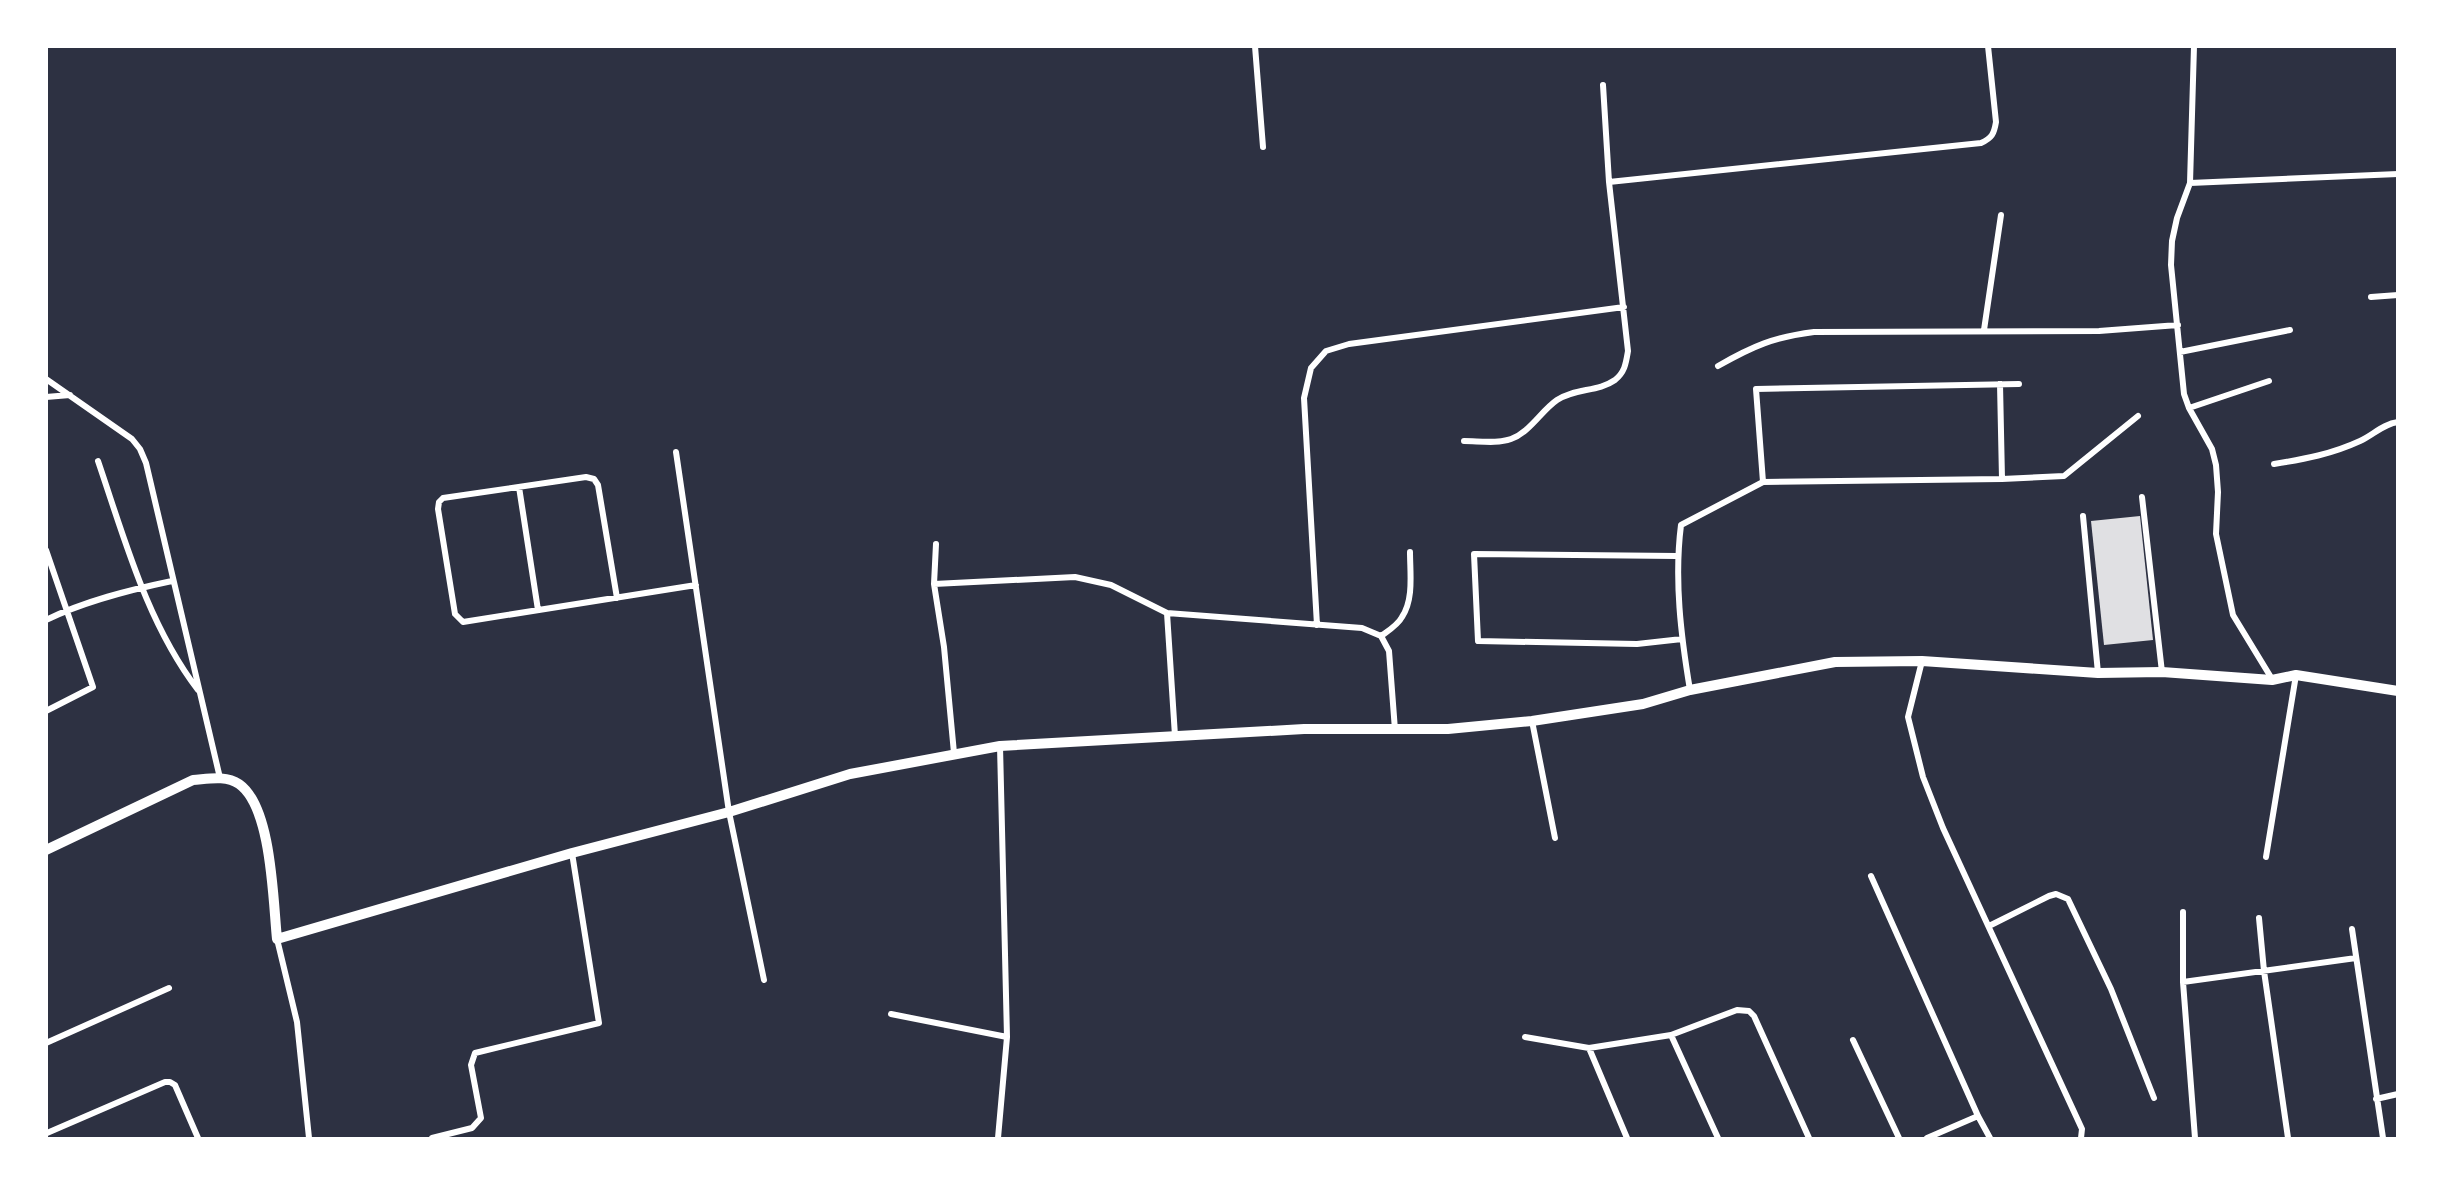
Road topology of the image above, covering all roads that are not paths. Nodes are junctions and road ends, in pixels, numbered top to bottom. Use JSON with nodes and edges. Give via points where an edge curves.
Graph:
{"nodes":[{"id":1,"x":1255,"y":46,"type":"edge"},
{"id":2,"x":1988,"y":46,"type":"edge"},
{"id":3,"x":2194,"y":46,"type":"edge"},
{"id":4,"x":1603,"y":85,"type":"dead end"},
{"id":5,"x":1263,"y":147,"type":"dead end"},
{"id":6,"x":2397,"y":174,"type":"edge"},
{"id":7,"x":1609,"y":182,"type":"junction"},
{"id":8,"x":2190,"y":183,"type":"junction"},
{"id":9,"x":2001,"y":215,"type":"dead end"},
{"id":10,"x":2397,"y":294,"type":"edge"},
{"id":11,"x":2371,"y":297,"type":"dead end"},
{"id":12,"x":1624,"y":307,"type":"junction"},
{"id":13,"x":2178,"y":325,"type":"junction"},
{"id":14,"x":1984,"y":330,"type":"junction"},
{"id":15,"x":2290,"y":330,"type":"dead end"},
{"id":16,"x":2180,"y":352,"type":"junction"},
{"id":17,"x":1718,"y":366,"type":"dead end"},
{"id":18,"x":46,"y":379,"type":"edge"},
{"id":19,"x":2269,"y":381,"type":"dead end"},
{"id":20,"x":2000,"y":384,"type":"junction"},
{"id":21,"x":2019,"y":384,"type":"dead end"},
{"id":22,"x":70,"y":395,"type":"junction"},
{"id":23,"x":46,"y":397,"type":"edge"},
{"id":24,"x":2189,"y":408,"type":"junction"},
{"id":25,"x":2138,"y":416,"type":"dead end"},
{"id":26,"x":2397,"y":422,"type":"edge"},
{"id":27,"x":1464,"y":441,"type":"dead end"},
{"id":28,"x":676,"y":452,"type":"dead end"},
{"id":29,"x":98,"y":461,"type":"dead end"},
{"id":30,"x":2274,"y":464,"type":"dead end"},
{"id":31,"x":2002,"y":479,"type":"junction"},
{"id":32,"x":1763,"y":482,"type":"junction"},
{"id":33,"x":519,"y":486,"type":"junction"},
{"id":34,"x":2142,"y":497,"type":"dead end"},
{"id":35,"x":2083,"y":516,"type":"dead end"},
{"id":36,"x":936,"y":544,"type":"dead end"},
{"id":37,"x":46,"y":550,"type":"edge"},
{"id":38,"x":1410,"y":552,"type":"dead end"},
{"id":39,"x":1677,"y":556,"type":"junction"},
{"id":40,"x":172,"y":581,"type":"junction"},
{"id":41,"x":934,"y":584,"type":"junction"},
{"id":42,"x":696,"y":585,"type":"junction"},
{"id":43,"x":141,"y":587,"type":"junction"},
{"id":44,"x":617,"y":598,"type":"junction"},
{"id":45,"x":67,"y":610,"type":"junction"},
{"id":46,"x":538,"y":610,"type":"junction"},
{"id":47,"x":1167,"y":613,"type":"junction"},
{"id":48,"x":46,"y":620,"type":"edge"},
{"id":49,"x":1317,"y":624,"type":"junction"},
{"id":50,"x":1381,"y":636,"type":"junction"},
{"id":51,"x":1682,"y":639,"type":"junction"},
{"id":52,"x":1922,"y":661,"type":"junction"},
{"id":53,"x":2162,"y":672,"type":"junction"},
{"id":54,"x":2098,"y":673,"type":"junction"},
{"id":55,"x":2296,"y":675,"type":"junction"},
{"id":56,"x":2272,"y":680,"type":"junction"},
{"id":57,"x":1690,"y":690,"type":"junction"},
{"id":58,"x":2397,"y":691,"type":"edge"},
{"id":59,"x":200,"y":693,"type":"junction"},
{"id":60,"x":46,"y":711,"type":"edge"},
{"id":61,"x":1532,"y":721,"type":"junction"},
{"id":62,"x":1395,"y":730,"type":"junction"},
{"id":63,"x":1175,"y":736,"type":"junction"},
{"id":64,"x":1000,"y":746,"type":"junction"},
{"id":65,"x":954,"y":753,"type":"junction"},
{"id":66,"x":220,"y":778,"type":"junction"},
{"id":67,"x":729,"y":812,"type":"junction"},
{"id":68,"x":1555,"y":838,"type":"dead end"},
{"id":69,"x":46,"y":850,"type":"edge"},
{"id":70,"x":572,"y":853,"type":"junction"},
{"id":71,"x":2266,"y":857,"type":"dead end"},
{"id":72,"x":1871,"y":876,"type":"dead end"},
{"id":73,"x":2182,"y":912,"type":"dead end"},
{"id":74,"x":2259,"y":918,"type":"dead end"},
{"id":75,"x":1989,"y":926,"type":"junction"},
{"id":76,"x":2352,"y":929,"type":"dead end"},
{"id":77,"x":277,"y":939,"type":"junction"},
{"id":78,"x":2356,"y":958,"type":"junction"},
{"id":79,"x":2264,"y":971,"type":"junction"},
{"id":80,"x":764,"y":980,"type":"dead end"},
{"id":81,"x":2183,"y":982,"type":"junction"},
{"id":82,"x":170,"y":988,"type":"dead end"},
{"id":83,"x":891,"y":1014,"type":"dead end"},
{"id":84,"x":1671,"y":1035,"type":"junction"},
{"id":85,"x":1007,"y":1037,"type":"junction"},
{"id":86,"x":1525,"y":1037,"type":"dead end"},
{"id":87,"x":1853,"y":1040,"type":"dead end"},
{"id":88,"x":46,"y":1043,"type":"edge"},
{"id":89,"x":1589,"y":1048,"type":"junction"},
{"id":90,"x":2397,"y":1095,"type":"edge"},
{"id":91,"x":2154,"y":1098,"type":"dead end"},
{"id":92,"x":2376,"y":1099,"type":"junction"},
{"id":93,"x":1978,"y":1116,"type":"junction"},
{"id":94,"x":47,"y":1133,"type":"edge"},
{"id":95,"x":49,"y":1138,"type":"edge"},
{"id":96,"x":198,"y":1138,"type":"edge"},
{"id":97,"x":309,"y":1138,"type":"edge"},
{"id":98,"x":432,"y":1138,"type":"edge"},
{"id":99,"x":998,"y":1138,"type":"edge"},
{"id":100,"x":1627,"y":1138,"type":"edge"},
{"id":101,"x":1718,"y":1138,"type":"edge"},
{"id":102,"x":1809,"y":1138,"type":"edge"},
{"id":103,"x":1899,"y":1138,"type":"edge"},
{"id":104,"x":1927,"y":1138,"type":"edge"},
{"id":105,"x":1990,"y":1138,"type":"edge"},
{"id":106,"x":2081,"y":1138,"type":"edge"},
{"id":107,"x":2195,"y":1138,"type":"edge"},
{"id":108,"x":2288,"y":1138,"type":"edge"},
{"id":109,"x":2383,"y":1138,"type":"edge"}],
"edges":[{"from":1,"to":5,"type":"street"},
{"from":2,"to":7,"type":"street","via":[[1996,122],[1990,139],[1981,143]]},
{"from":3,"to":8,"type":"street"},
{"from":4,"to":7,"type":"street"},
{"from":6,"to":8,"type":"street"},
{"from":7,"to":12,"type":"street"},
{"from":8,"to":13,"type":"street","via":[[2172,240]]},
{"from":9,"to":14,"type":"street"},
{"from":10,"to":11,"type":"street"},
{"from":12,"to":27,"type":"street","via":[[1628,351],[1625,368],[1615,379],[1557,400],[1511,439]]},
{"from":12,"to":49,"type":"street","via":[[1349,344],[1326,351],[1311,368],[1304,398]]},
{"from":13,"to":14,"type":"street","via":[[2099,331]]},
{"from":13,"to":16,"type":"street"},
{"from":14,"to":17,"type":"street","via":[[1848,331],[1783,336]]},
{"from":15,"to":16,"type":"street"},
{"from":16,"to":24,"type":"street"},
{"from":18,"to":22,"type":"street"},
{"from":19,"to":24,"type":"street"},
{"from":20,"to":21,"type":"street"},
{"from":20,"to":31,"type":"street"},
{"from":20,"to":32,"type":"street","via":[[1756,389]]},
{"from":22,"to":23,"type":"street"},
{"from":22,"to":40,"type":"street","via":[[122,431],[140,449]]},
{"from":24,"to":56,"type":"street","via":[[2212,449],[2216,465],[2216,534],[2233,615]]},
{"from":25,"to":31,"type":"street","via":[[2064,476]]},
{"from":26,"to":30,"type":"street","via":[[2323,456]]},
{"from":28,"to":42,"type":"street"},
{"from":29,"to":43,"type":"street"},
{"from":31,"to":32,"type":"street"},
{"from":32,"to":39,"type":"street","via":[[1681,525]]},
{"from":33,"to":44,"type":"street","via":[[594,478]]},
{"from":33,"to":46,"type":"street"},
{"from":33,"to":46,"type":"street","via":[[443,498],[438,509],[458,619],[463,622]]},
{"from":34,"to":53,"type":"street"},
{"from":35,"to":54,"type":"street"},
{"from":36,"to":41,"type":"street"},
{"from":37,"to":45,"type":"street"},
{"from":38,"to":50,"type":"street","via":[[1407,606],[1402,619]]},
{"from":39,"to":51,"type":"street"},
{"from":39,"to":51,"type":"street","via":[[1474,554],[1478,641],[1637,644]]},
{"from":40,"to":43,"type":"street"},
{"from":40,"to":59,"type":"street"},
{"from":41,"to":47,"type":"street","via":[[1075,577],[1111,585]]},
{"from":41,"to":65,"type":"street"},
{"from":42,"to":44,"type":"street"},
{"from":42,"to":67,"type":"street"},
{"from":43,"to":45,"type":"street"},
{"from":43,"to":59,"type":"street","via":[[177,662]]},
{"from":44,"to":46,"type":"street"},
{"from":45,"to":48,"type":"street"},
{"from":45,"to":60,"type":"street","via":[[93,687]]},
{"from":47,"to":49,"type":"street"},
{"from":47,"to":63,"type":"street"},
{"from":49,"to":50,"type":"street","via":[[1362,628]]},
{"from":50,"to":62,"type":"street","via":[[1392,663]]},
{"from":51,"to":57,"type":"street"},
{"from":52,"to":54,"type":"street"},
{"from":52,"to":57,"type":"street","via":[[1835,662]]},
{"from":52,"to":75,"type":"street","via":[[1908,717],[1915,752],[1943,828]]},
{"from":53,"to":54,"type":"street"},
{"from":53,"to":56,"type":"street"},
{"from":55,"to":56,"type":"street"},
{"from":55,"to":58,"type":"street"},
{"from":55,"to":71,"type":"street"},
{"from":57,"to":61,"type":"street","via":[[1643,704]]},
{"from":59,"to":66,"type":"street"},
{"from":61,"to":62,"type":"street"},
{"from":61,"to":68,"type":"street"},
{"from":62,"to":63,"type":"street","via":[[1304,729]]},
{"from":63,"to":64,"type":"street"},
{"from":64,"to":65,"type":"street"},
{"from":64,"to":85,"type":"street"},
{"from":65,"to":67,"type":"street","via":[[850,774]]},
{"from":66,"to":69,"type":"street","via":[[193,780]]},
{"from":66,"to":77,"type":"street","via":[[238,784],[255,802],[264,828]]},
{"from":67,"to":70,"type":"street"},
{"from":67,"to":80,"type":"street"},
{"from":70,"to":77,"type":"street"},
{"from":70,"to":98,"type":"street","via":[[599,1023],[475,1053],[471,1065],[481,1118],[472,1128]]},
{"from":72,"to":93,"type":"street"},
{"from":73,"to":81,"type":"street"},
{"from":74,"to":79,"type":"street"},
{"from":75,"to":91,"type":"street","via":[[2049,896],[2056,894],[2068,899],[2111,989]]},
{"from":75,"to":106,"type":"street","via":[[2082,1129]]},
{"from":76,"to":78,"type":"street"},
{"from":77,"to":97,"type":"street","via":[[297,1022]]},
{"from":78,"to":79,"type":"street"},
{"from":78,"to":92,"type":"street"},
{"from":79,"to":81,"type":"street"},
{"from":79,"to":108,"type":"street"},
{"from":81,"to":107,"type":"street"},
{"from":82,"to":88,"type":"street"},
{"from":83,"to":85,"type":"street"},
{"from":84,"to":89,"type":"street"},
{"from":84,"to":101,"type":"street"},
{"from":84,"to":102,"type":"street","via":[[1737,1010],[1749,1011]]},
{"from":85,"to":99,"type":"street"},
{"from":86,"to":89,"type":"street"},
{"from":87,"to":103,"type":"street"},
{"from":89,"to":100,"type":"street"},
{"from":90,"to":92,"type":"street"},
{"from":92,"to":109,"type":"street"},
{"from":93,"to":104,"type":"street"},
{"from":93,"to":105,"type":"street"},
{"from":94,"to":95,"type":"street"},
{"from":94,"to":96,"type":"street","via":[[170,1082],[175,1085]]}]}
